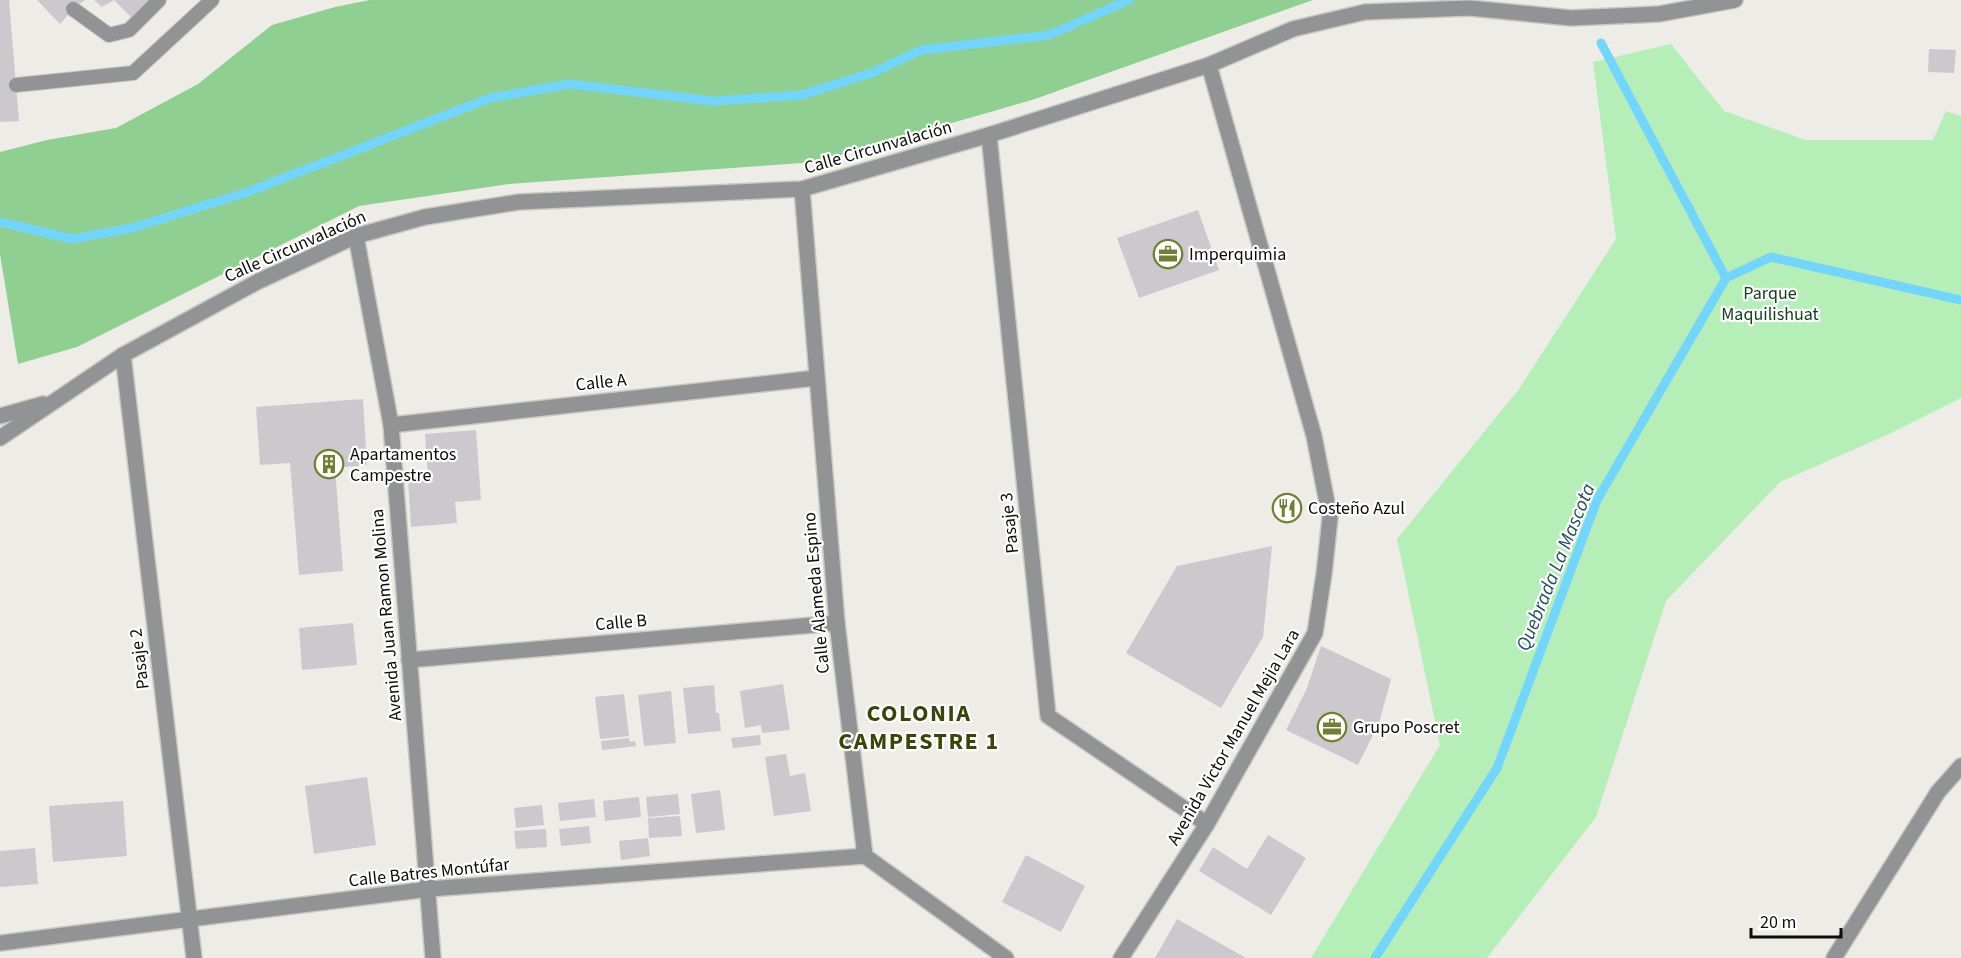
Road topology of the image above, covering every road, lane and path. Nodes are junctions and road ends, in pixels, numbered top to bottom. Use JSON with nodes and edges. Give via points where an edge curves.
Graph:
{"nodes":[{"id":1,"x":159,"y":0,"type":"edge"},
{"id":2,"x":212,"y":0,"type":"edge"},
{"id":3,"x":1735,"y":0,"type":"edge"},
{"id":4,"x":73,"y":9,"type":"dead end"},
{"id":5,"x":1209,"y":65,"type":"junction"},
{"id":6,"x":16,"y":84,"type":"dead end"},
{"id":7,"x":989,"y":135,"type":"junction"},
{"id":8,"x":802,"y":189,"type":"junction"},
{"id":9,"x":356,"y":236,"type":"junction"},
{"id":10,"x":123,"y":355,"type":"junction"},
{"id":11,"x":816,"y":378,"type":"junction"},
{"id":12,"x":55,"y":401,"type":"junction"},
{"id":13,"x":0,"y":416,"type":"edge"},
{"id":14,"x":391,"y":425,"type":"junction"},
{"id":15,"x":0,"y":438,"type":"edge"},
{"id":16,"x":837,"y":623,"type":"junction"},
{"id":17,"x":409,"y":660,"type":"junction"},
{"id":18,"x":1961,"y":766,"type":"edge"},
{"id":19,"x":1207,"y":824,"type":"junction"},
{"id":20,"x":864,"y":856,"type":"junction"},
{"id":21,"x":429,"y":889,"type":"junction"},
{"id":22,"x":190,"y":921,"type":"junction"},
{"id":23,"x":0,"y":943,"type":"edge"},
{"id":24,"x":194,"y":958,"type":"edge"},
{"id":25,"x":433,"y":958,"type":"edge"},
{"id":26,"x":1006,"y":958,"type":"edge"},
{"id":27,"x":1121,"y":958,"type":"edge"},
{"id":28,"x":1834,"y":958,"type":"edge"}],
"edges":[{"from":1,"to":4,"type":"lane","via":[[129,30],[109,34]]},
{"from":2,"to":6,"type":"lane","via":[[133,74]]},
{"from":3,"to":5,"type":"street","name":"Calle Circunvalación","via":[[1659,14],[1571,18],[1469,8],[1365,12],[1293,29]]},
{"from":5,"to":7,"type":"street","name":"Calle Circunvalación"},
{"from":5,"to":19,"type":"street","name":"Avenida Victor Manuel Mejia Lara","via":[[1314,436],[1330,518],[1315,633]]},
{"from":7,"to":8,"type":"street","name":"Calle Circunvalación"},
{"from":7,"to":19,"type":"street","name":"Pasaje 3","via":[[1048,716]]},
{"from":8,"to":9,"type":"street","name":"Calle Circunvalación","via":[[519,202],[425,217]]},
{"from":8,"to":11,"type":"street","name":"Calle Alameda Espino"},
{"from":9,"to":10,"type":"street","name":"Calle Circunvalación","via":[[257,282]]},
{"from":9,"to":14,"type":"street","name":"Avenida Juan Ramon Molina"},
{"from":10,"to":12,"type":"street","name":"Calle Circunvalación"},
{"from":10,"to":22,"type":"street","name":"Pasaje 2"},
{"from":11,"to":14,"type":"street","name":"Calle A"},
{"from":11,"to":16,"type":"street","name":"Calle Alameda Espino"},
{"from":12,"to":13,"type":"street","name":"Calle Circunvalación"},
{"from":12,"to":15,"type":"street","name":"Calle Circunvalación"},
{"from":14,"to":17,"type":"street","name":"Avenida Juan Ramon Molina"},
{"from":16,"to":17,"type":"street","name":"Calle B"},
{"from":16,"to":20,"type":"street","name":"Calle Alameda Espino"},
{"from":17,"to":21,"type":"street","name":"Avenida Juan Ramon Molina"},
{"from":18,"to":28,"type":"street","via":[[1938,792]]},
{"from":19,"to":27,"type":"street","name":"Avenida Victor Manuel Mejia Lara"},
{"from":20,"to":21,"type":"street","name":"Calle Batres Montúfar"},
{"from":20,"to":26,"type":"street"},
{"from":21,"to":22,"type":"street","name":"Calle Batres Montúfar"},
{"from":21,"to":25,"type":"street","name":"Avenida Juan Ramon Molina"},
{"from":22,"to":23,"type":"street","name":"Calle Batres Montúfar"},
{"from":22,"to":24,"type":"street","name":"Pasaje 2"}]}
